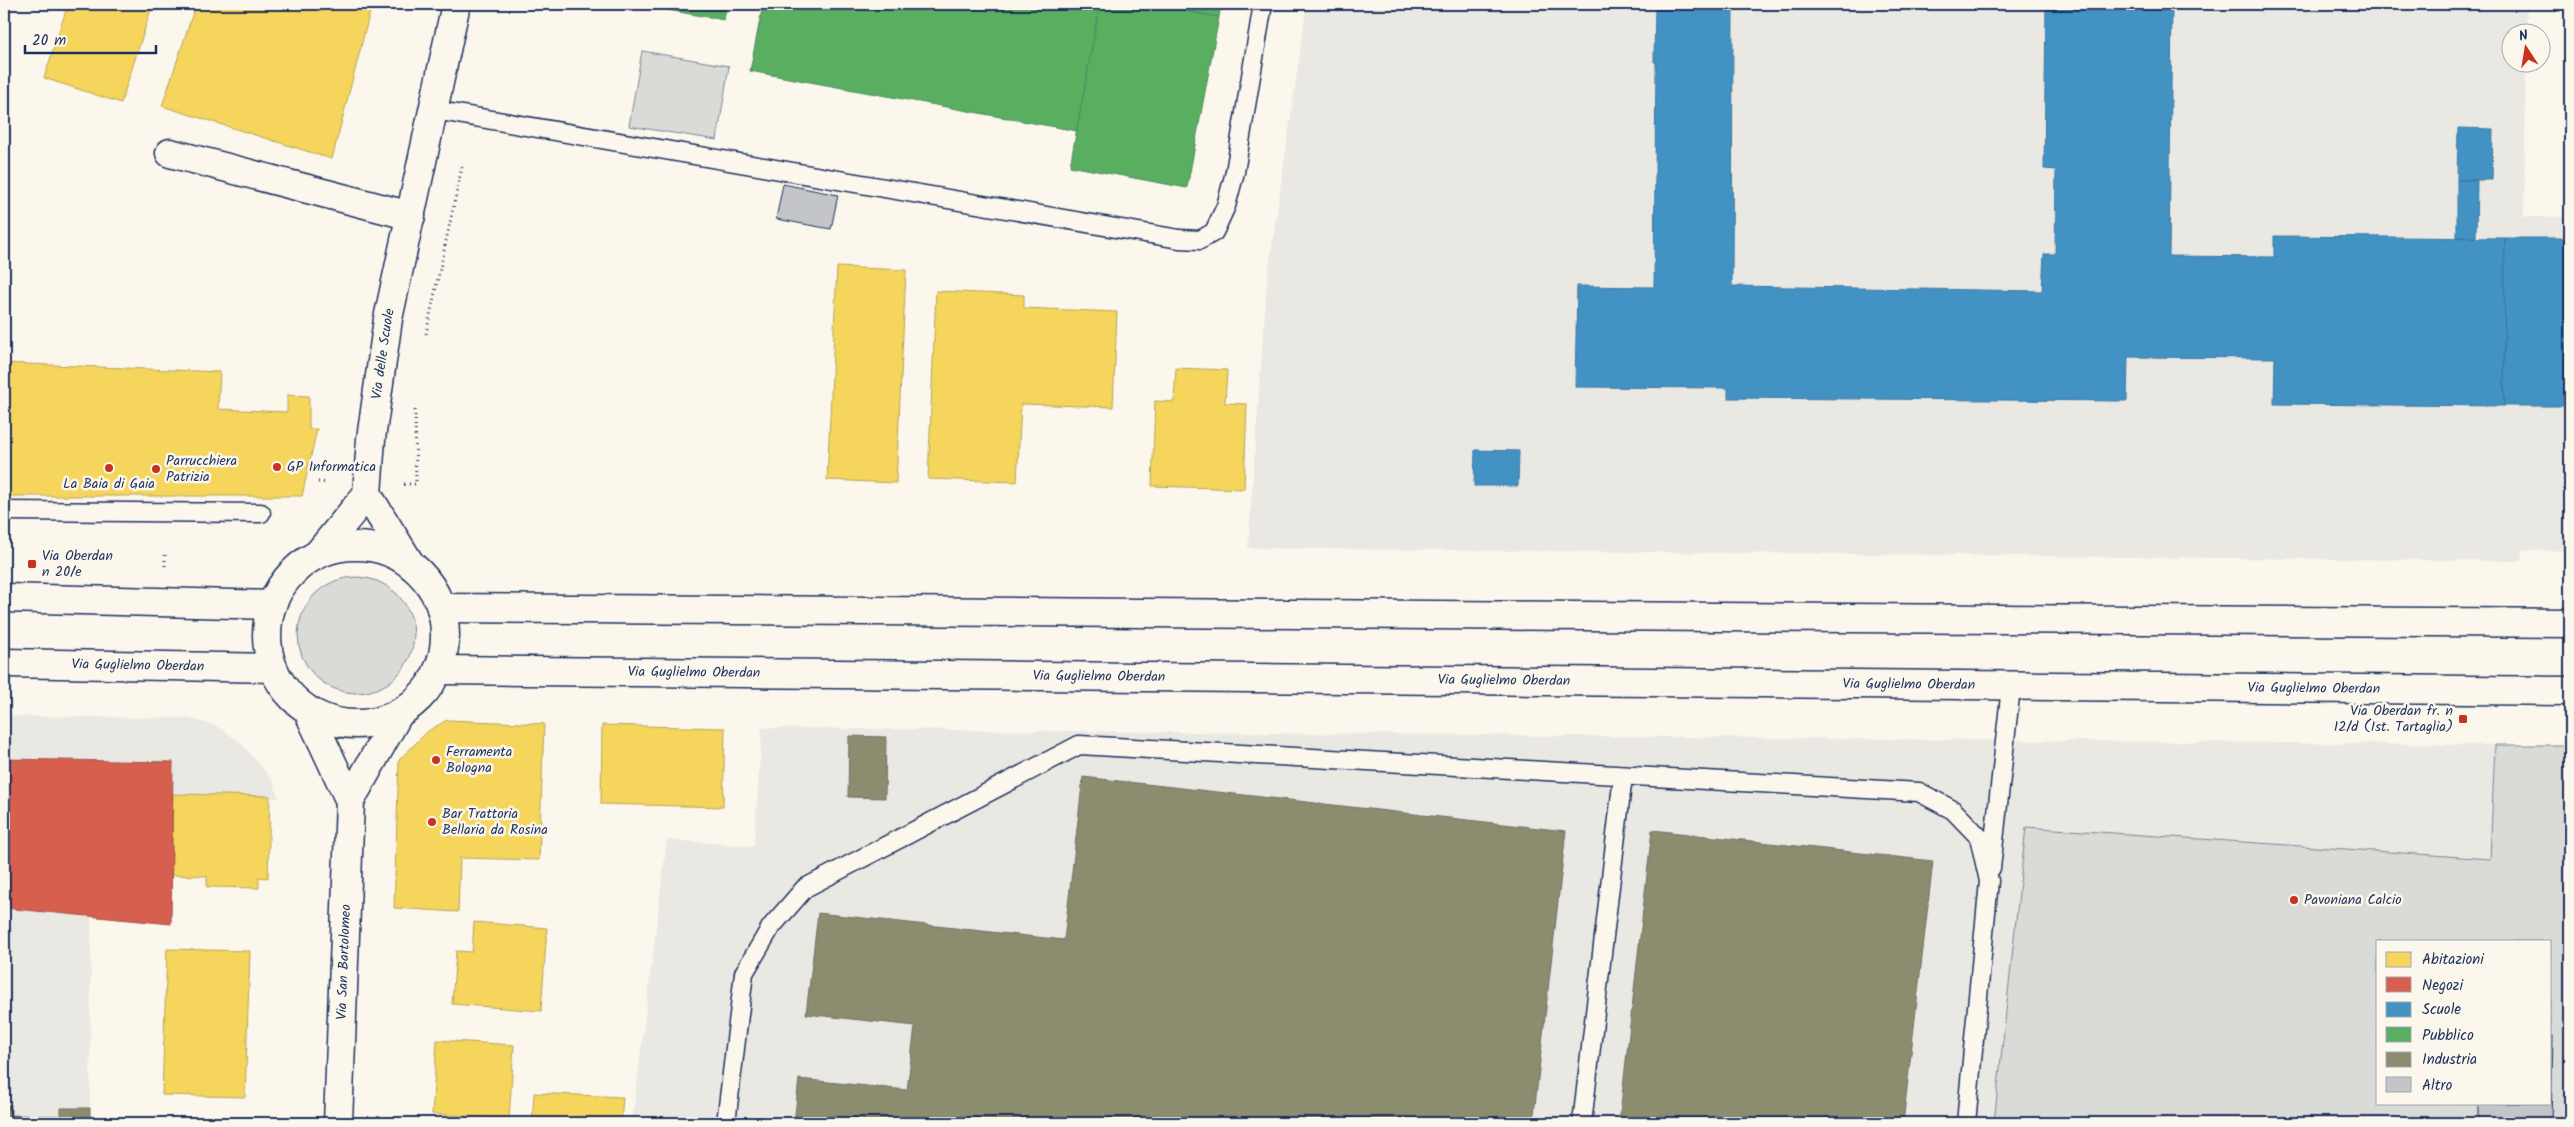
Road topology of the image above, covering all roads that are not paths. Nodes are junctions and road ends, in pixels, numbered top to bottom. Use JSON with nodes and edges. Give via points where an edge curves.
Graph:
{"nodes":[{"id":1,"x":456,"y":4,"type":"edge"},
{"id":2,"x":1263,"y":4,"type":"edge"},
{"id":3,"x":434,"y":110,"type":"junction"},
{"id":4,"x":170,"y":153,"type":"dead end"},
{"id":5,"x":411,"y":216,"type":"junction"},
{"id":6,"x":367,"y":494,"type":"junction"},
{"id":7,"x":4,"y":511,"type":"edge"},
{"id":8,"x":261,"y":512,"type":"dead end"},
{"id":9,"x":317,"y":555,"type":"junction"},
{"id":10,"x":411,"y":565,"type":"junction"},
{"id":11,"x":4,"y":598,"type":"edge"},
{"id":12,"x":272,"y":605,"type":"junction"},
{"id":13,"x":441,"y":608,"type":"junction"},
{"id":14,"x":2570,"y":623,"type":"edge"},
{"id":15,"x":4,"y":663,"type":"edge"},
{"id":16,"x":273,"y":668,"type":"junction"},
{"id":17,"x":438,"y":670,"type":"junction"},
{"id":18,"x":2011,"y":687,"type":"junction"},
{"id":19,"x":2570,"y":691,"type":"edge"},
{"id":20,"x":308,"y":711,"type":"junction"},
{"id":21,"x":399,"y":713,"type":"junction"},
{"id":22,"x":1623,"y":776,"type":"junction"},
{"id":23,"x":350,"y":801,"type":"junction"},
{"id":24,"x":1989,"y":881,"type":"junction"},
{"id":25,"x":338,"y":1123,"type":"edge"},
{"id":26,"x":726,"y":1123,"type":"edge"},
{"id":27,"x":1582,"y":1123,"type":"edge"},
{"id":28,"x":1966,"y":1123,"type":"edge"}],
"edges":[{"from":1,"to":3,"type":"main road","name":"Via delle Scuole"},
{"from":2,"to":3,"type":"lane","via":[[1235,172],[1226,206],[1214,232],[1200,240]]},
{"from":3,"to":5,"type":"main road","name":"Via delle Scuole"},
{"from":4,"to":5,"type":"main road"},
{"from":5,"to":6,"type":"main road","name":"Via delle Scuole","via":[[388,319],[371,439]]},
{"from":6,"to":9,"type":"main road"},
{"from":6,"to":10,"type":"main road"},
{"from":7,"to":8,"type":"lane"},
{"from":9,"to":10,"type":"main road","via":[[341,548],[366,547],[390,553]]},
{"from":9,"to":12,"type":"main road","via":[[282,585]]},
{"from":10,"to":13,"type":"main road","via":[[430,584]]},
{"from":11,"to":12,"type":"main road"},
{"from":12,"to":16,"type":"main road","via":[[267,637]]},
{"from":13,"to":14,"type":"main road"},
{"from":13,"to":17,"type":"main road","via":[[444,650]]},
{"from":15,"to":16,"type":"main road","name":"Via Guglielmo Oberdan"},
{"from":16,"to":20,"type":"main road","via":[[294,700]]},
{"from":17,"to":18,"type":"main road","name":"Via Guglielmo Oberdan"},
{"from":17,"to":21,"type":"main road","via":[[422,695]]},
{"from":18,"to":19,"type":"main road","name":"Via Guglielmo Oberdan"},
{"from":18,"to":24,"type":"lane"},
{"from":20,"to":21,"type":"main road","via":[[330,720],[354,724],[377,722]]},
{"from":20,"to":23,"type":"main road","name":"Via San Bartolomeo"},
{"from":21,"to":23,"type":"main road","name":"Via San Bartolomeo"},
{"from":22,"to":24,"type":"lane","via":[[1919,792],[1953,810],[1979,837]]},
{"from":22,"to":26,"type":"lane","via":[[1079,746],[806,888],[771,927],[744,973]]},
{"from":22,"to":27,"type":"lane"},
{"from":23,"to":25,"type":"main road","name":"Via San Bartolomeo"},
{"from":24,"to":28,"type":"lane"}]}
